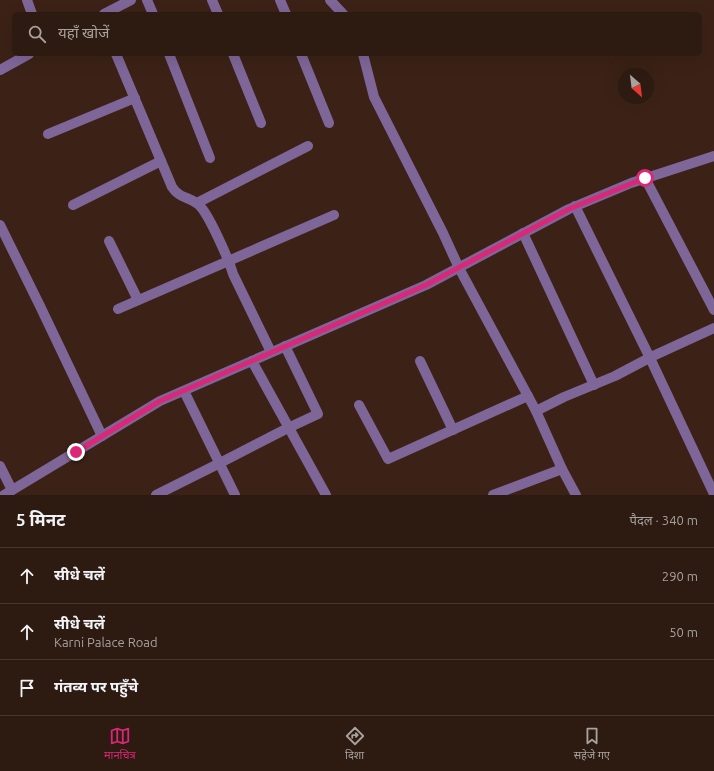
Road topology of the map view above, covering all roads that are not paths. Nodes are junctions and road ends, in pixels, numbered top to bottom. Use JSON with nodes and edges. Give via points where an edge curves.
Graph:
{"nodes":[{"id":1,"x":27,"y":0,"type":"edge"},
{"id":2,"x":131,"y":0,"type":"edge"},
{"id":3,"x":147,"y":0,"type":"edge"},
{"id":4,"x":212,"y":0,"type":"edge"},
{"id":5,"x":280,"y":0,"type":"edge"},
{"id":6,"x":330,"y":0,"type":"edge"},
{"id":7,"x":115,"y":4,"type":"edge"},
{"id":8,"x":31,"y":12,"type":"edge"},
{"id":9,"x":106,"y":12,"type":"edge"},
{"id":10,"x":152,"y":12,"type":"edge"},
{"id":11,"x":217,"y":12,"type":"edge"},
{"id":12,"x":285,"y":12,"type":"edge"},
{"id":13,"x":341,"y":12,"type":"edge"},
{"id":14,"x":25,"y":56,"type":"edge"},
{"id":15,"x":117,"y":56,"type":"edge"},
{"id":16,"x":170,"y":56,"type":"edge"},
{"id":17,"x":235,"y":56,"type":"edge"},
{"id":18,"x":302,"y":56,"type":"edge"},
{"id":19,"x":364,"y":56,"type":"edge"},
{"id":20,"x":0,"y":70,"type":"edge"},
{"id":21,"x":135,"y":98,"type":"junction"},
{"id":22,"x":261,"y":123,"type":"dead end"},
{"id":23,"x":329,"y":123,"type":"dead end"},
{"id":24,"x":48,"y":134,"type":"dead end"},
{"id":25,"x":308,"y":146,"type":"dead end"},
{"id":26,"x":714,"y":156,"type":"edge"},
{"id":27,"x":210,"y":158,"type":"dead end"},
{"id":28,"x":161,"y":161,"type":"junction"},
{"id":29,"x":645,"y":178,"type":"junction"},
{"id":30,"x":197,"y":203,"type":"junction"},
{"id":31,"x":73,"y":205,"type":"dead end"},
{"id":32,"x":575,"y":206,"type":"junction"},
{"id":33,"x":334,"y":215,"type":"dead end"},
{"id":34,"x":0,"y":225,"type":"edge"},
{"id":35,"x":523,"y":233,"type":"junction"},
{"id":36,"x":109,"y":241,"type":"dead end"},
{"id":37,"x":229,"y":260,"type":"junction"},
{"id":38,"x":459,"y":268,"type":"junction"},
{"id":39,"x":138,"y":300,"type":"junction"},
{"id":40,"x":118,"y":309,"type":"dead end"},
{"id":41,"x":714,"y":310,"type":"edge"},
{"id":42,"x":714,"y":328,"type":"edge"},
{"id":43,"x":285,"y":346,"type":"junction"},
{"id":44,"x":271,"y":352,"type":"junction"},
{"id":45,"x":650,"y":358,"type":"junction"},
{"id":46,"x":252,"y":361,"type":"junction"},
{"id":47,"x":420,"y":361,"type":"dead end"},
{"id":48,"x":594,"y":385,"type":"junction"},
{"id":49,"x":184,"y":391,"type":"junction"},
{"id":50,"x":528,"y":396,"type":"junction"},
{"id":51,"x":359,"y":405,"type":"dead end"},
{"id":52,"x":536,"y":411,"type":"junction"},
{"id":53,"x":288,"y":428,"type":"junction"},
{"id":54,"x":453,"y":430,"type":"junction"},
{"id":55,"x":102,"y":436,"type":"junction"},
{"id":56,"x":218,"y":464,"type":"junction"},
{"id":57,"x":0,"y":466,"type":"edge"},
{"id":58,"x":562,"y":469,"type":"junction"},
{"id":59,"x":8,"y":492,"type":"edge"},
{"id":60,"x":714,"y":494,"type":"edge"},
{"id":61,"x":157,"y":495,"type":"edge"},
{"id":62,"x":234,"y":495,"type":"edge"},
{"id":63,"x":326,"y":495,"type":"edge"},
{"id":64,"x":492,"y":495,"type":"edge"},
{"id":65,"x":576,"y":495,"type":"edge"}],
"edges":[{"from":1,"to":8,"type":"street"},
{"from":2,"to":7,"type":"street"},
{"from":3,"to":10,"type":"street"},
{"from":4,"to":11,"type":"street"},
{"from":5,"to":12,"type":"street"},
{"from":6,"to":13,"type":"street"},
{"from":7,"to":9,"type":"street"},
{"from":14,"to":20,"type":"street"},
{"from":15,"to":21,"type":"street"},
{"from":16,"to":27,"type":"street"},
{"from":17,"to":22,"type":"street"},
{"from":18,"to":23,"type":"street"},
{"from":19,"to":38,"type":"street","via":[[374,97]]},
{"from":21,"to":24,"type":"street"},
{"from":21,"to":28,"type":"street"},
{"from":25,"to":30,"type":"street"},
{"from":26,"to":29,"type":"street"},
{"from":28,"to":30,"type":"street","via":[[175,191]]},
{"from":28,"to":31,"type":"street"},
{"from":29,"to":32,"type":"street"},
{"from":29,"to":41,"type":"street"},
{"from":30,"to":37,"type":"street","via":[[204,211]]},
{"from":32,"to":35,"type":"street"},
{"from":32,"to":45,"type":"street"},
{"from":33,"to":37,"type":"street"},
{"from":34,"to":55,"type":"street"},
{"from":35,"to":38,"type":"street"},
{"from":35,"to":48,"type":"street"},
{"from":36,"to":39,"type":"street"},
{"from":37,"to":39,"type":"street"},
{"from":37,"to":44,"type":"street","via":[[233,274]]},
{"from":38,"to":43,"type":"street","via":[[426,285]]},
{"from":38,"to":50,"type":"street"},
{"from":39,"to":40,"type":"street"},
{"from":42,"to":45,"type":"street"},
{"from":43,"to":44,"type":"street"},
{"from":43,"to":53,"type":"street","via":[[318,414]]},
{"from":44,"to":46,"type":"street"},
{"from":45,"to":48,"type":"street"},
{"from":45,"to":60,"type":"street"},
{"from":46,"to":49,"type":"street"},
{"from":46,"to":53,"type":"street"},
{"from":47,"to":54,"type":"street"},
{"from":48,"to":52,"type":"street"},
{"from":49,"to":55,"type":"street","via":[[160,401]]},
{"from":49,"to":56,"type":"street"},
{"from":50,"to":52,"type":"street"},
{"from":50,"to":54,"type":"street"},
{"from":51,"to":54,"type":"street","via":[[388,459]]},
{"from":52,"to":58,"type":"street"},
{"from":53,"to":56,"type":"street"},
{"from":53,"to":63,"type":"street"},
{"from":55,"to":59,"type":"street"},
{"from":56,"to":61,"type":"street"},
{"from":56,"to":62,"type":"street"},
{"from":57,"to":59,"type":"street"},
{"from":58,"to":64,"type":"street"},
{"from":58,"to":65,"type":"street"}]}
